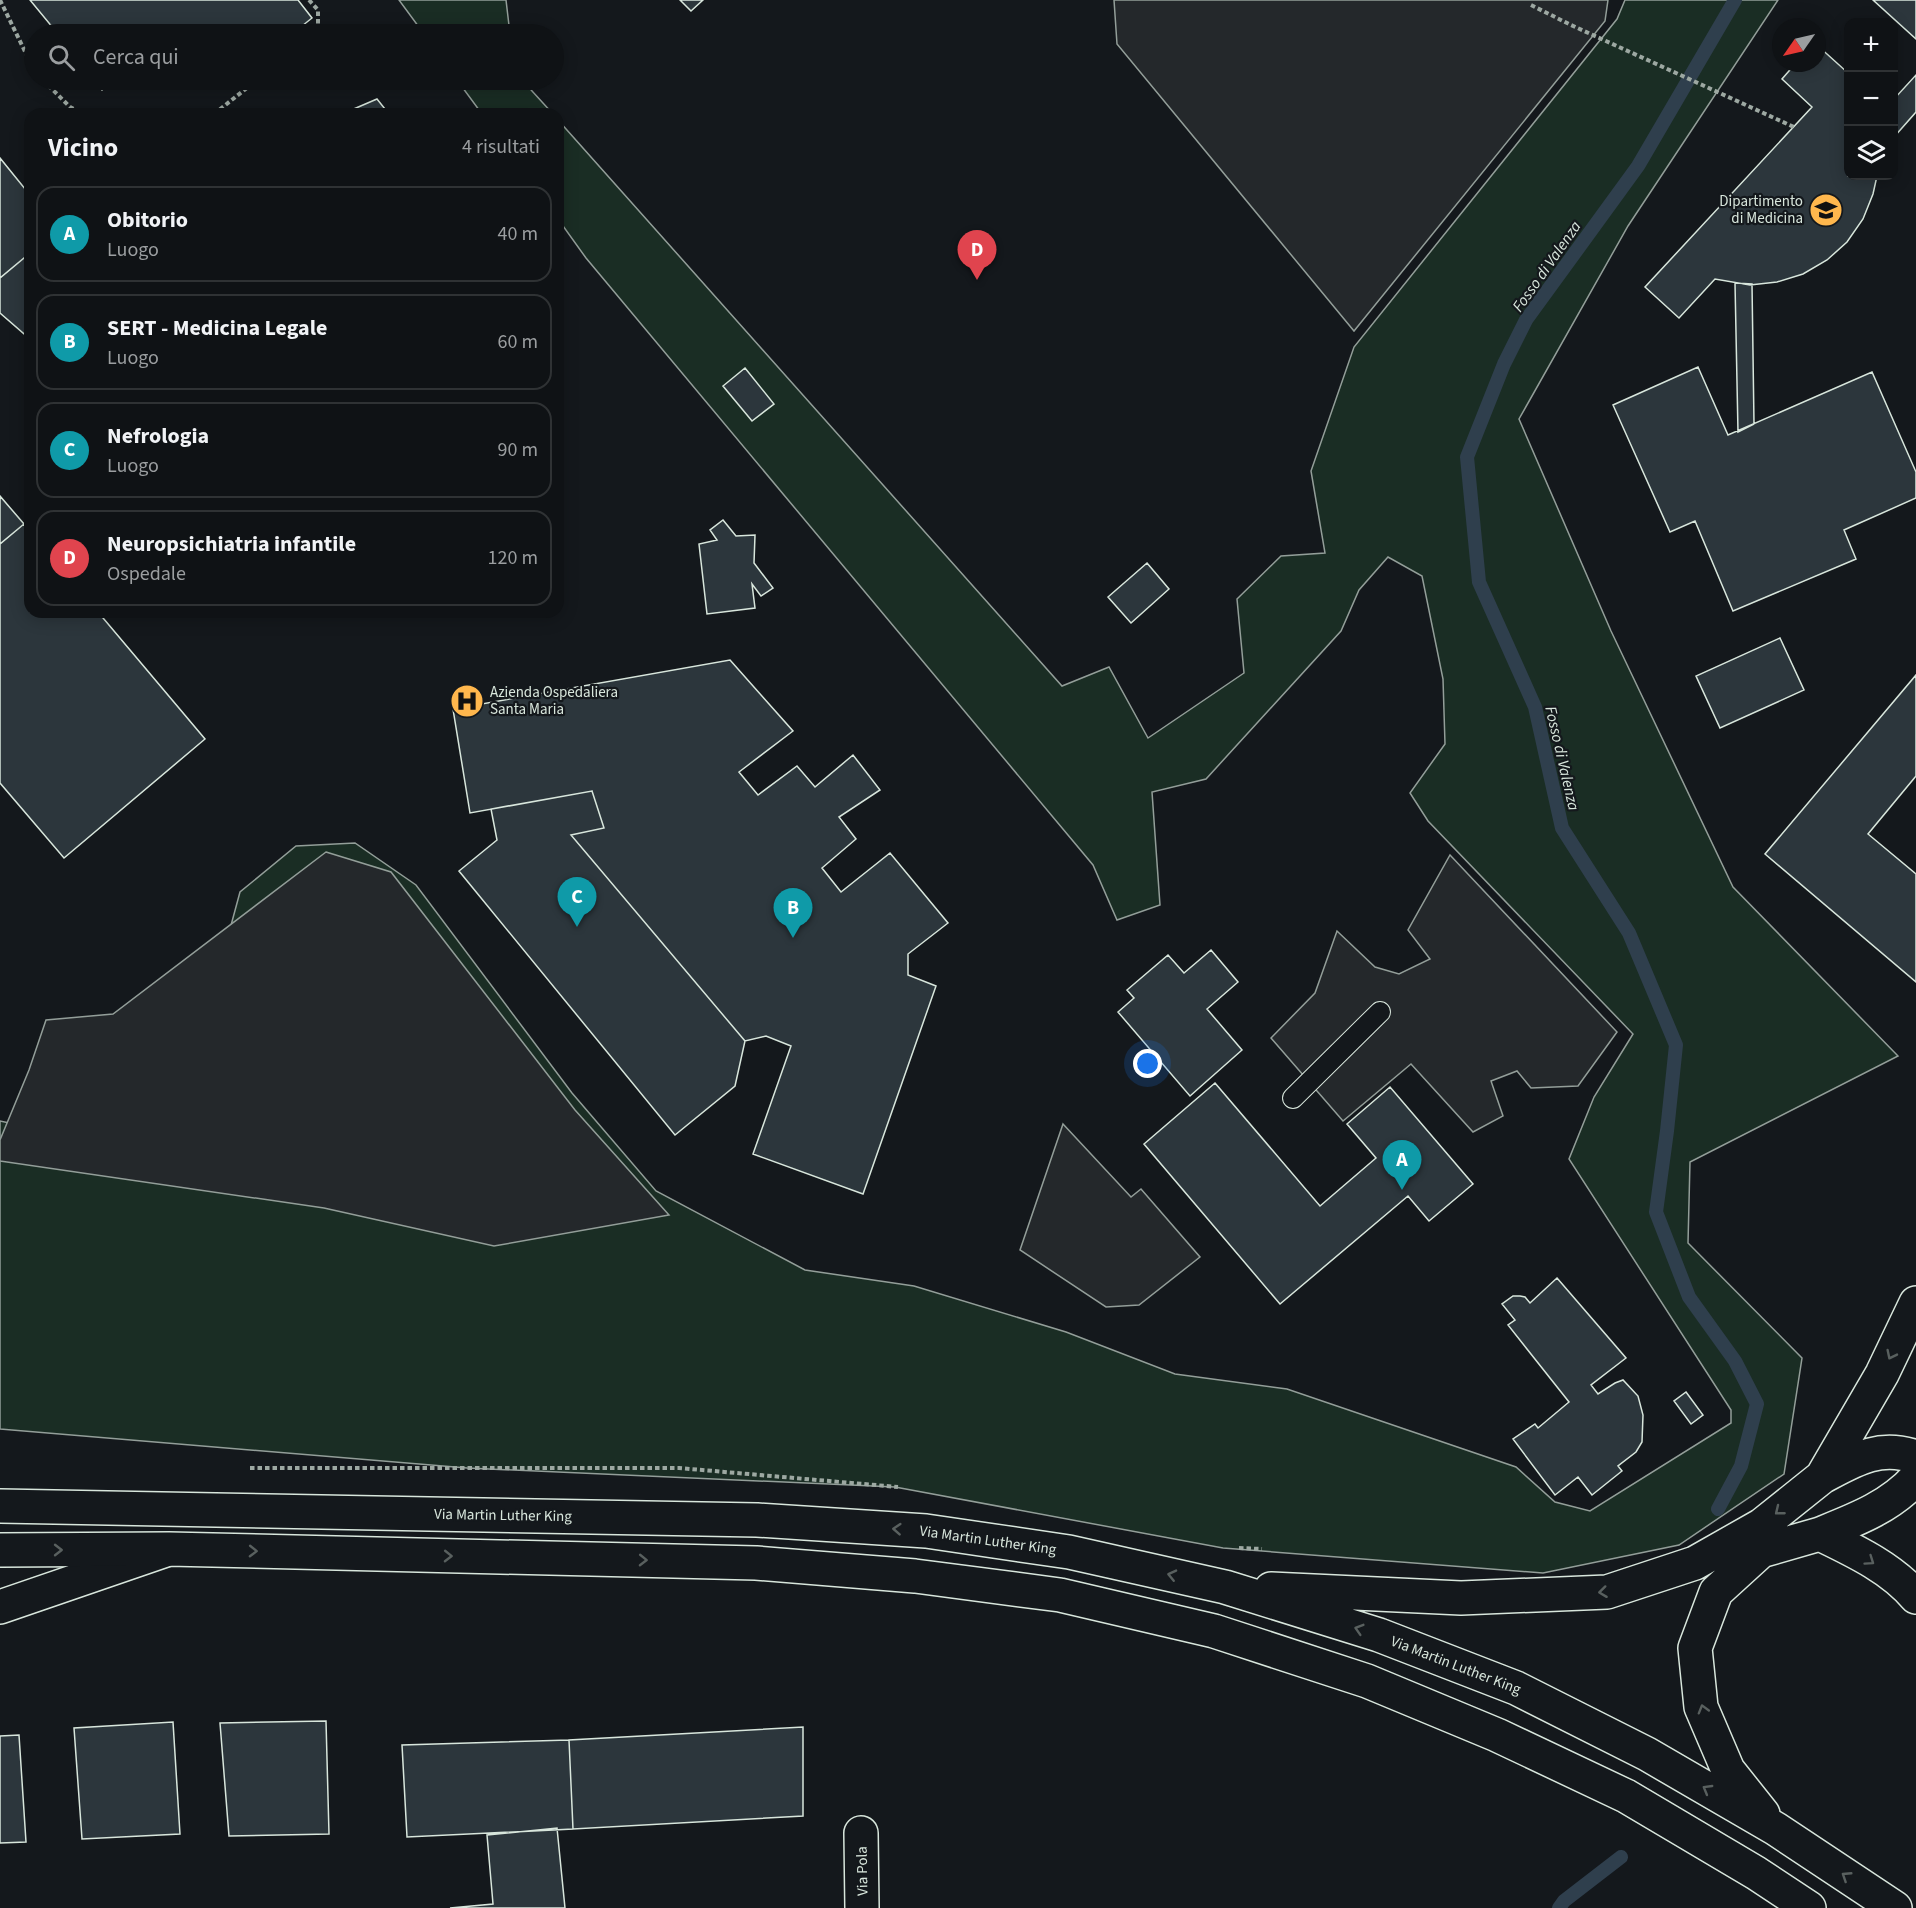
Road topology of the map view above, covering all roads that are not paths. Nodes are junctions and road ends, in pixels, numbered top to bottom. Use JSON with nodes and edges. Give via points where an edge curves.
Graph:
{"nodes":[{"id":1,"x":1380,"y":1012,"type":"dead end"},
{"id":2,"x":1293,"y":1098,"type":"dead end"},
{"id":3,"x":1916,"y":1303,"type":"edge"},
{"id":4,"x":1916,"y":1457,"type":"edge"},
{"id":5,"x":1821,"y":1477,"type":"junction"},
{"id":6,"x":1916,"y":1478,"type":"edge"},
{"id":7,"x":0,"y":1506,"type":"edge"},
{"id":8,"x":1820,"y":1534,"type":"junction"},
{"id":9,"x":169,"y":1549,"type":"junction"},
{"id":10,"x":0,"y":1550,"type":"edge"},
{"id":11,"x":1225,"y":1587,"type":"junction"},
{"id":12,"x":1916,"y":1597,"type":"edge"},
{"id":13,"x":0,"y":1607,"type":"edge"},
{"id":14,"x":1776,"y":1829,"type":"junction"},
{"id":15,"x":861,"y":1833,"type":"dead end"},
{"id":16,"x":862,"y":1908,"type":"edge"},
{"id":17,"x":1809,"y":1908,"type":"edge"},
{"id":18,"x":1895,"y":1908,"type":"edge"}],
"edges":[{"from":1,"to":2,"type":"lane"},
{"from":3,"to":5,"type":"main road","one_way":true,"via":[[1882,1374]]},
{"from":4,"to":5,"type":"main road","via":[[1901,1452],[1863,1455]]},
{"from":5,"to":11,"type":"main road","one_way":true,"via":[[1762,1525],[1695,1563],[1607,1592],[1461,1598]]},
{"from":6,"to":8,"type":"main road","via":[[1872,1513]]},
{"from":11,"to":7,"type":"main road","name":"Via Martin Luther King","one_way":true,"via":[[1068,1552],[881,1528],[757,1520]]},
{"from":8,"to":12,"type":"main road","one_way":true,"via":[[1859,1553],[1908,1587]]},
{"from":14,"to":8,"type":"main road","one_way":true,"via":[[1728,1770],[1701,1707],[1695,1648],[1716,1592],[1761,1551]]},
{"from":10,"to":9,"type":"main road","one_way":true},
{"from":9,"to":13,"type":"main road"},
{"from":9,"to":17,"type":"main road","one_way":true,"via":[[756,1563],[915,1576],[1060,1594],[1214,1631],[1367,1681],[1497,1735],[1626,1796]]},
{"from":14,"to":11,"type":"main road","name":"Via Martin Luther King","one_way":true,"via":[[1647,1754],[1516,1688],[1379,1635]]},
{"from":18,"to":14,"type":"main road","name":"Via Martin Luther King","one_way":true},
{"from":15,"to":16,"type":"main road","name":"Via Pola"}]}
